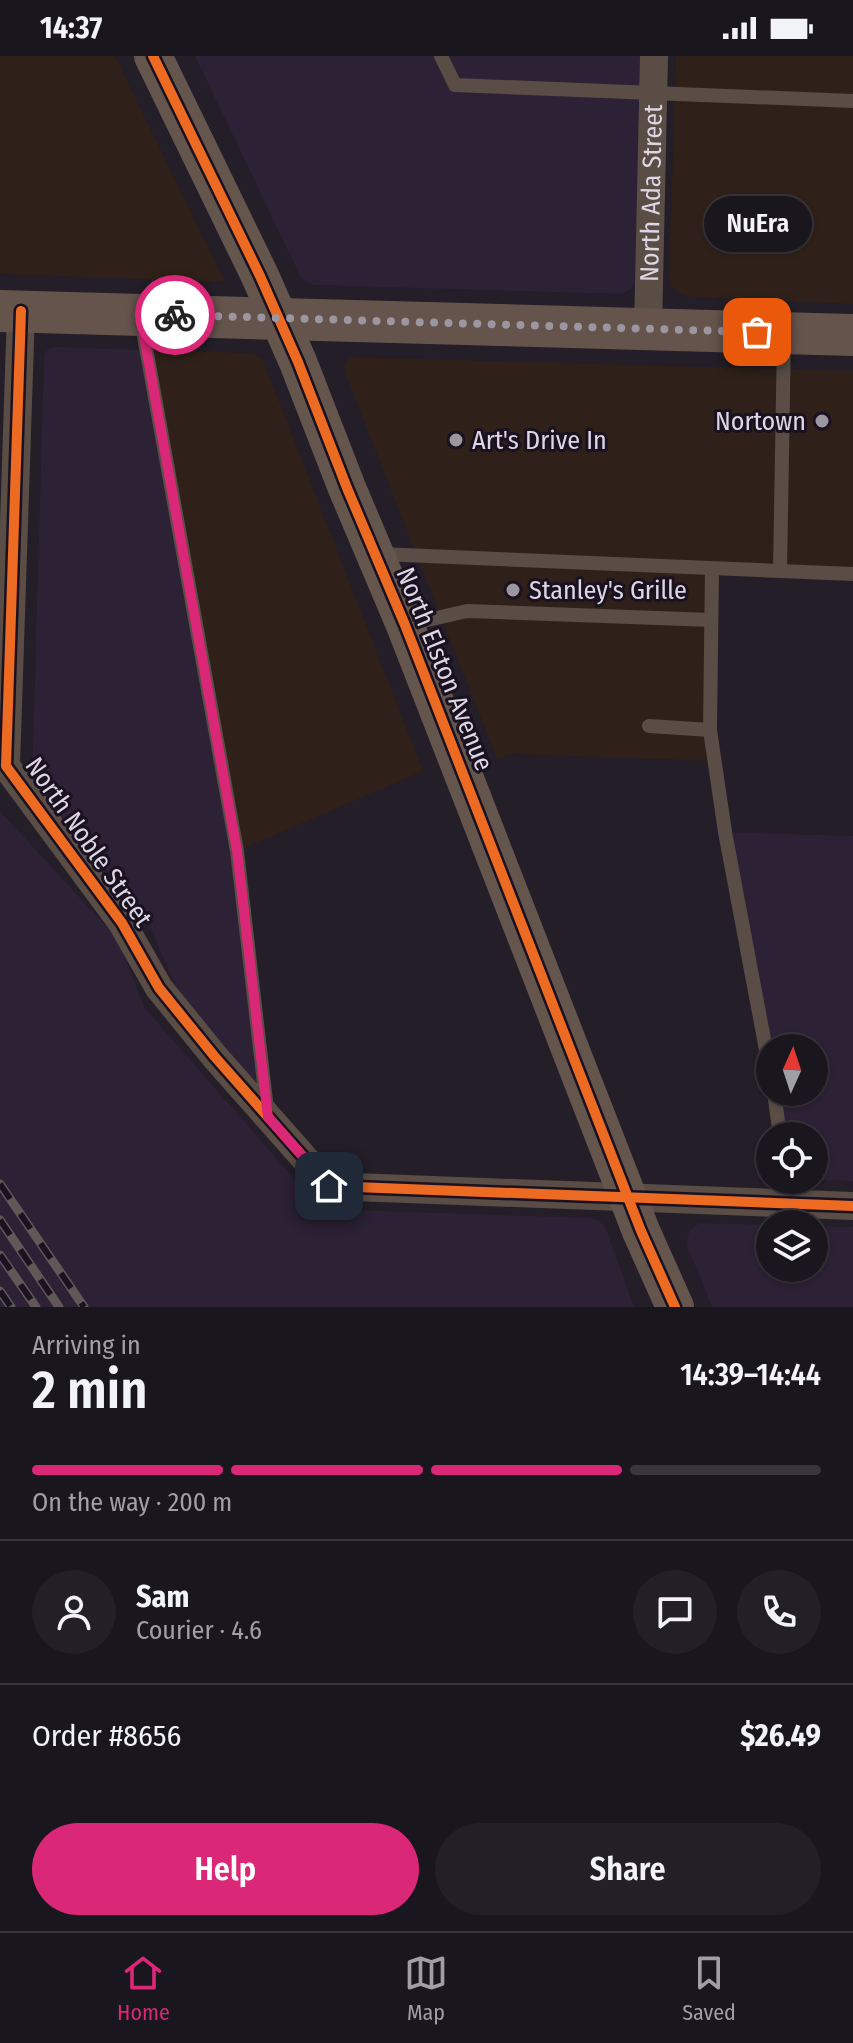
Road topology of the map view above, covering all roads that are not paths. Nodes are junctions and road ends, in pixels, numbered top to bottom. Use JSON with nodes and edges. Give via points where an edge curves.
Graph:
{"nodes":[{"id":1,"x":153,"y":56,"type":"edge"},
{"id":2,"x":441,"y":56,"type":"edge"},
{"id":3,"x":654,"y":56,"type":"edge"},
{"id":4,"x":653,"y":94,"type":"junction"},
{"id":5,"x":853,"y":101,"type":"edge"},
{"id":6,"x":10,"y":311,"type":"edge"},
{"id":7,"x":140,"y":314,"type":"junction"},
{"id":8,"x":279,"y":318,"type":"junction"},
{"id":9,"x":648,"y":329,"type":"junction"},
{"id":10,"x":784,"y":333,"type":"junction"},
{"id":11,"x":853,"y":335,"type":"edge"},
{"id":12,"x":375,"y":554,"type":"junction"},
{"id":13,"x":712,"y":569,"type":"junction"},
{"id":14,"x":780,"y":571,"type":"junction"},
{"id":15,"x":853,"y":574,"type":"edge"},
{"id":16,"x":711,"y":620,"type":"junction"},
{"id":17,"x":405,"y":625,"type":"junction"},
{"id":18,"x":649,"y":726,"type":"dead end"},
{"id":19,"x":710,"y":730,"type":"junction"},
{"id":20,"x":763,"y":1034,"type":"edge"},
{"id":21,"x":268,"y":1117,"type":"junction"},
{"id":22,"x":756,"y":1193,"type":"edge"},
{"id":23,"x":790,"y":1194,"type":"edge"},
{"id":24,"x":628,"y":1198,"type":"junction"},
{"id":25,"x":853,"y":1206,"type":"edge"},
{"id":26,"x":675,"y":1307,"type":"edge"}],
"edges":[{"from":1,"to":8,"type":"main road","name":"North Elston Avenue"},
{"from":2,"to":4,"type":"lane","via":[[455,85]]},
{"from":3,"to":4,"type":"street","name":"North Ada Street"},
{"from":4,"to":5,"type":"lane"},
{"from":4,"to":9,"type":"street","name":"North Ada Street"},
{"from":6,"to":7,"type":"main road"},
{"from":6,"to":21,"type":"street","name":"North Noble Street","via":[[6,766],[122,923],[159,988]]},
{"from":7,"to":8,"type":"main road"},
{"from":7,"to":21,"type":"lane","via":[[237,851]]},
{"from":8,"to":9,"type":"main road"},
{"from":8,"to":12,"type":"main road","name":"North Elston Avenue"},
{"from":9,"to":10,"type":"main road"},
{"from":10,"to":11,"type":"main road"},
{"from":10,"to":14,"type":"lane"},
{"from":12,"to":13,"type":"lane"},
{"from":12,"to":17,"type":"main road","name":"North Elston Avenue"},
{"from":13,"to":14,"type":"lane"},
{"from":13,"to":16,"type":"lane"},
{"from":14,"to":15,"type":"lane"},
{"from":16,"to":17,"type":"lane","via":[[467,611]]},
{"from":16,"to":19,"type":"lane"},
{"from":17,"to":24,"type":"main road","name":"North Elston Avenue"},
{"from":18,"to":19,"type":"lane"},
{"from":19,"to":20,"type":"lane"},
{"from":21,"to":24,"type":"street","name":"North Noble Street","via":[[329,1186]]},
{"from":22,"to":24,"type":"street"},
{"from":23,"to":25,"type":"street"},
{"from":24,"to":26,"type":"main road","name":"North Elston Avenue"}]}
